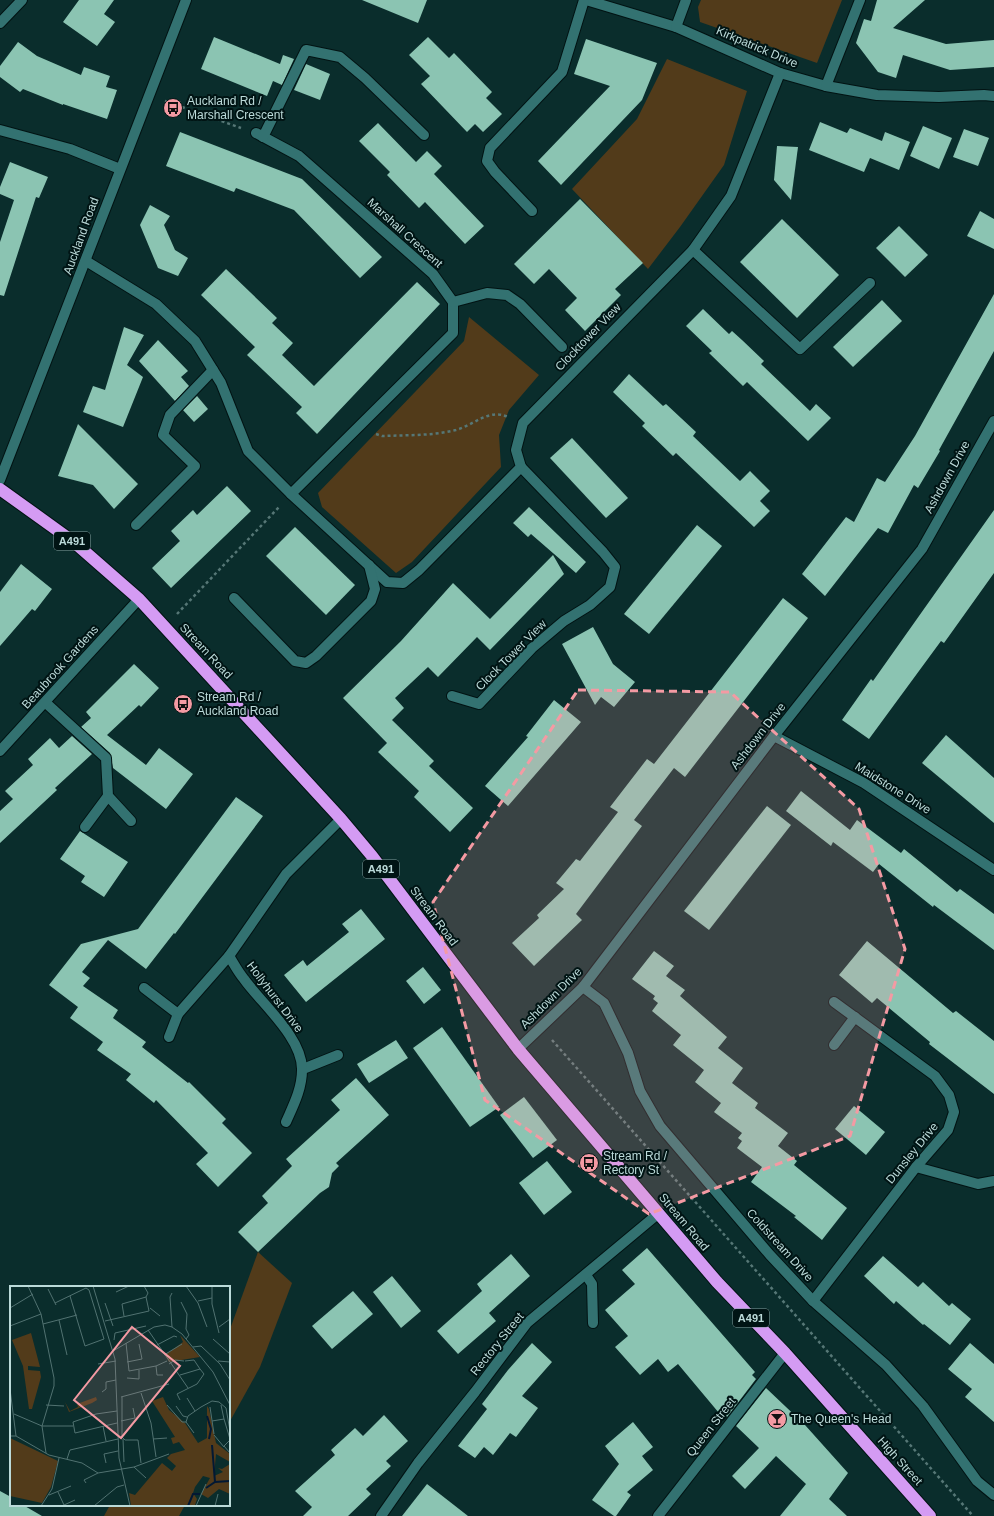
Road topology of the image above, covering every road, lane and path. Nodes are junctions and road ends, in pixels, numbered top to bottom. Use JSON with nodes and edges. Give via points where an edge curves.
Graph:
{"nodes":[{"id":1,"x":22,"y":0,"type":"edge"},
{"id":2,"x":186,"y":0,"type":"edge"},
{"id":3,"x":585,"y":0,"type":"edge"},
{"id":4,"x":686,"y":0,"type":"edge"},
{"id":5,"x":860,"y":0,"type":"edge"},
{"id":6,"x":0,"y":23,"type":"edge"},
{"id":7,"x":676,"y":27,"type":"junction"},
{"id":8,"x":780,"y":73,"type":"junction"},
{"id":9,"x":826,"y":86,"type":"junction"},
{"id":10,"x":149,"y":95,"type":"junction"},
{"id":11,"x":994,"y":96,"type":"edge"},
{"id":12,"x":0,"y":130,"type":"edge"},
{"id":13,"x":259,"y":135,"type":"junction"},
{"id":14,"x":424,"y":135,"type":"dead end"},
{"id":15,"x":120,"y":169,"type":"junction"},
{"id":16,"x":532,"y":211,"type":"dead end"},
{"id":17,"x":693,"y":250,"type":"junction"},
{"id":18,"x":86,"y":261,"type":"junction"},
{"id":19,"x":870,"y":283,"type":"dead end"},
{"id":20,"x":453,"y":302,"type":"junction"},
{"id":21,"x":562,"y":347,"type":"dead end"},
{"id":22,"x":213,"y":370,"type":"junction"},
{"id":23,"x":994,"y":421,"type":"edge"},
{"id":24,"x":523,"y":423,"type":"junction"},
{"id":25,"x":359,"y":427,"type":"junction"},
{"id":26,"x":521,"y":467,"type":"junction"},
{"id":27,"x":0,"y":480,"type":"edge"},
{"id":28,"x":0,"y":488,"type":"edge"},
{"id":29,"x":292,"y":494,"type":"junction"},
{"id":30,"x":136,"y":525,"type":"dead end"},
{"id":31,"x":369,"y":565,"type":"junction"},
{"id":32,"x":234,"y":598,"type":"dead end"},
{"id":33,"x":139,"y":599,"type":"junction"},
{"id":34,"x":165,"y":627,"type":"junction"},
{"id":35,"x":452,"y":696,"type":"dead end"},
{"id":36,"x":46,"y":703,"type":"junction"},
{"id":37,"x":774,"y":736,"type":"junction"},
{"id":38,"x":0,"y":751,"type":"edge"},
{"id":39,"x":108,"y":796,"type":"junction"},
{"id":40,"x":341,"y":819,"type":"junction"},
{"id":41,"x":130,"y":821,"type":"dead end"},
{"id":42,"x":85,"y":827,"type":"dead end"},
{"id":43,"x":994,"y":870,"type":"edge"},
{"id":44,"x":229,"y":956,"type":"junction"},
{"id":45,"x":583,"y":987,"type":"junction"},
{"id":46,"x":144,"y":988,"type":"dead end"},
{"id":47,"x":834,"y":1002,"type":"dead end"},
{"id":48,"x":178,"y":1014,"type":"junction"},
{"id":49,"x":855,"y":1017,"type":"junction"},
{"id":50,"x":168,"y":1037,"type":"dead end"},
{"id":51,"x":551,"y":1039,"type":"dead end"},
{"id":52,"x":834,"y":1045,"type":"dead end"},
{"id":53,"x":518,"y":1049,"type":"junction"},
{"id":54,"x":338,"y":1055,"type":"dead end"},
{"id":55,"x":302,"y":1069,"type":"junction"},
{"id":56,"x":286,"y":1122,"type":"dead end"},
{"id":57,"x":916,"y":1167,"type":"junction"},
{"id":58,"x":994,"y":1181,"type":"edge"},
{"id":59,"x":659,"y":1213,"type":"junction"},
{"id":60,"x":586,"y":1275,"type":"junction"},
{"id":61,"x":813,"y":1301,"type":"junction"},
{"id":62,"x":593,"y":1323,"type":"dead end"},
{"id":63,"x":785,"y":1354,"type":"junction"},
{"id":64,"x":994,"y":1495,"type":"edge"},
{"id":65,"x":381,"y":1516,"type":"edge"},
{"id":66,"x":658,"y":1516,"type":"edge"},
{"id":67,"x":930,"y":1516,"type":"edge"},
{"id":68,"x":973,"y":1516,"type":"edge"}],
"edges":[{"from":1,"to":6,"type":"street"},
{"from":2,"to":10,"type":"street","name":"Auckland Road"},
{"from":3,"to":7,"type":"street","name":"Kirkpatrick Drive"},
{"from":3,"to":16,"type":"street","via":[[562,72],[490,148],[488,161],[495,172]]},
{"from":4,"to":7,"type":"street"},
{"from":5,"to":9,"type":"street"},
{"from":7,"to":8,"type":"street","name":"Kirkpatrick Drive"},
{"from":8,"to":9,"type":"street","name":"Kirkpatrick Drive"},
{"from":8,"to":17,"type":"street","name":"Clocktower View","via":[[731,196]]},
{"from":9,"to":11,"type":"street","name":"Kirkpatrick Drive","via":[[877,95]]},
{"from":10,"to":13,"type":"path"},
{"from":10,"to":15,"type":"street","name":"Auckland Road"},
{"from":12,"to":15,"type":"street","via":[[70,149]]},
{"from":13,"to":14,"type":"street","via":[[306,50],[340,56]]},
{"from":13,"to":20,"type":"street","name":"Marshall Crescent","via":[[299,156],[433,274]]},
{"from":15,"to":18,"type":"street","name":"Auckland Road"},
{"from":17,"to":19,"type":"street","via":[[800,349]]},
{"from":17,"to":24,"type":"street","name":"Clocktower View"},
{"from":18,"to":22,"type":"street","via":[[156,304],[195,341]]},
{"from":18,"to":27,"type":"street","name":"Auckland Road"},
{"from":20,"to":21,"type":"street","via":[[486,293],[507,295],[520,304]]},
{"from":20,"to":25,"type":"street","via":[[453,333]]},
{"from":22,"to":29,"type":"street","via":[[221,383],[248,450]]},
{"from":22,"to":30,"type":"street","via":[[170,415],[163,435],[195,466]]},
{"from":23,"to":37,"type":"street","name":"Ashdown Drive","via":[[922,549]]},
{"from":24,"to":25,"type":"path","via":[[502,414],[480,418],[458,430],[382,436]]},
{"from":24,"to":26,"type":"street","name":"Clocktower View","via":[[516,450]]},
{"from":25,"to":29,"type":"street"},
{"from":26,"to":31,"type":"street","via":[[403,583],[387,582]]},
{"from":26,"to":35,"type":"street","name":"Clock Tower View","via":[[615,567],[610,587],[532,648],[480,704]]},
{"from":28,"to":33,"type":"highway","name":"Stream Road","number":"A491","via":[[75,543]]},
{"from":29,"to":31,"type":"street"},
{"from":29,"to":34,"type":"path"},
{"from":31,"to":32,"type":"street","via":[[375,589],[371,601],[306,663],[295,661]]},
{"from":33,"to":34,"type":"highway","name":"Stream Road","number":"A491"},
{"from":33,"to":36,"type":"street","name":"Beaubrook Gardens"},
{"from":34,"to":40,"type":"highway","name":"Stream Road","number":"A491"},
{"from":36,"to":38,"type":"street","name":"Beaubrook Gardens"},
{"from":36,"to":39,"type":"street","via":[[106,758]]},
{"from":37,"to":43,"type":"street","name":"Maidstone Drive","via":[[864,783]]},
{"from":37,"to":45,"type":"street","name":"Ashdown Drive"},
{"from":39,"to":41,"type":"street"},
{"from":39,"to":42,"type":"street"},
{"from":40,"to":44,"type":"street","via":[[286,874]]},
{"from":40,"to":53,"type":"highway","name":"Stream Road","number":"A491","via":[[372,856]]},
{"from":44,"to":48,"type":"street"},
{"from":44,"to":55,"type":"street","name":"Hollyhurst Drive","via":[[297,1049]]},
{"from":45,"to":53,"type":"street","name":"Ashdown Drive"},
{"from":45,"to":61,"type":"street","name":"Coldstream Drive","via":[[604,1003],[628,1053],[640,1091],[660,1126],[770,1255]]},
{"from":46,"to":48,"type":"street"},
{"from":47,"to":49,"type":"street","name":"Dunsley Drive"},
{"from":48,"to":50,"type":"street"},
{"from":49,"to":52,"type":"street"},
{"from":49,"to":57,"type":"street","name":"Dunsley Drive","via":[[936,1076],[949,1096],[954,1112],[948,1130]]},
{"from":51,"to":68,"type":"path"},
{"from":53,"to":59,"type":"highway","name":"Stream Road","number":"A491"},
{"from":54,"to":55,"type":"street"},
{"from":55,"to":56,"type":"street","name":"Hollyhurst Drive","via":[[300,1087]]},
{"from":57,"to":58,"type":"street","via":[[978,1184]]},
{"from":57,"to":61,"type":"street","name":"Dunsley Drive"},
{"from":59,"to":60,"type":"street","name":"Rectory Street"},
{"from":59,"to":63,"type":"highway","name":"Stream Road","number":"A491"},
{"from":60,"to":62,"type":"street","via":[[592,1284]]},
{"from":60,"to":65,"type":"street","name":"Rectory Street","via":[[527,1323],[418,1463]]},
{"from":61,"to":64,"type":"street","name":"Coldstream Drive","via":[[886,1365],[923,1406],[977,1481]]},
{"from":63,"to":66,"type":"street","name":"Queen Street"},
{"from":63,"to":67,"type":"highway","name":"High Street","number":"A491"}]}
